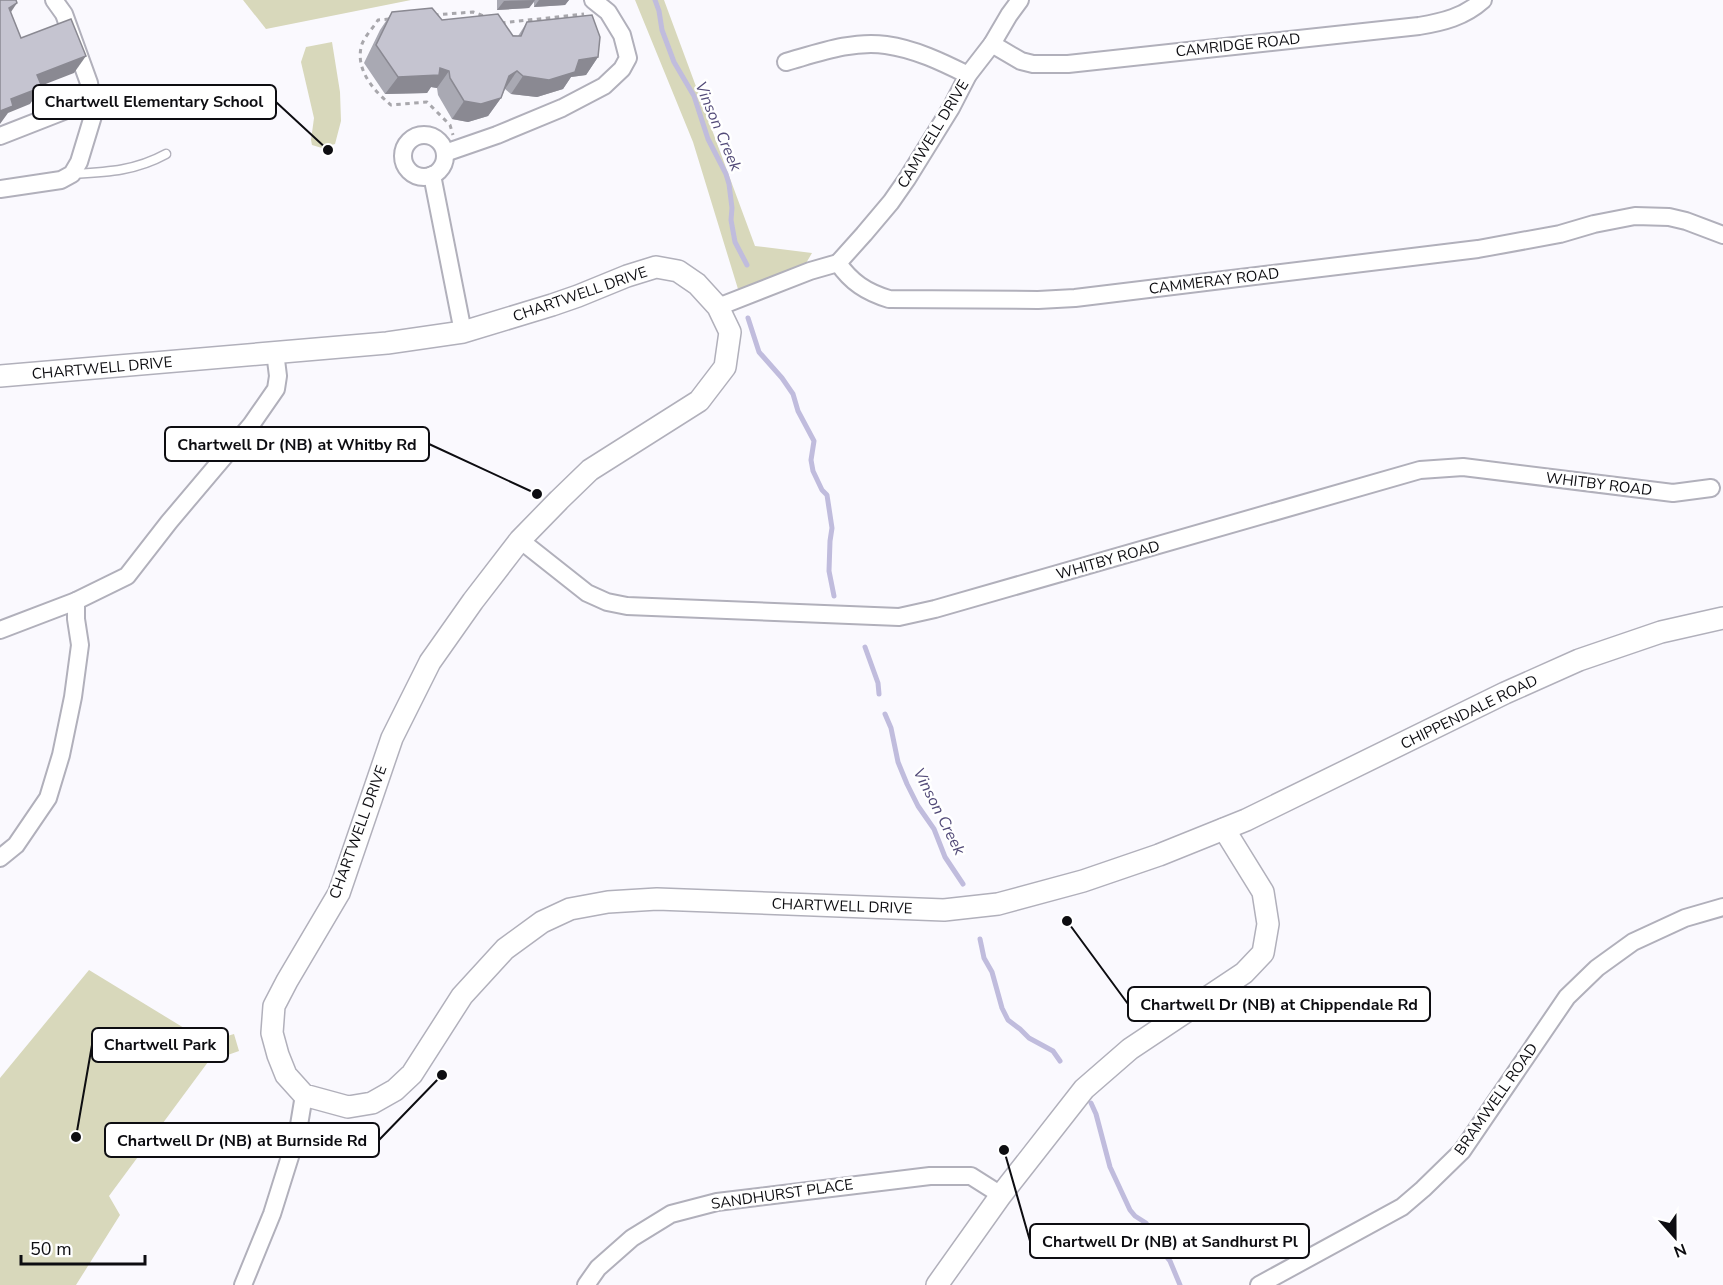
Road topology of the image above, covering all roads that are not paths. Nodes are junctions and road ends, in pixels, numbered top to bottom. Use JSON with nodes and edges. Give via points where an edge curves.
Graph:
{"nodes":[{"id":1,"x":54,"y":0,"type":"edge"},
{"id":2,"x":593,"y":0,"type":"edge"},
{"id":3,"x":1020,"y":0,"type":"edge"},
{"id":4,"x":1483,"y":0,"type":"edge"},
{"id":5,"x":992,"y":45,"type":"junction"},
{"id":6,"x":786,"y":62,"type":"dead end"},
{"id":7,"x":968,"y":75,"type":"junction"},
{"id":8,"x":92,"y":100,"type":"junction"},
{"id":9,"x":0,"y":136,"type":"edge"},
{"id":10,"x":451,"y":150,"type":"junction"},
{"id":11,"x":166,"y":154,"type":"dead end"},
{"id":12,"x":72,"y":174,"type":"junction"},
{"id":13,"x":432,"y":175,"type":"junction"},
{"id":14,"x":0,"y":189,"type":"edge"},
{"id":15,"x":1723,"y":236,"type":"edge"},
{"id":16,"x":838,"y":263,"type":"junction"},
{"id":17,"x":718,"y":307,"type":"junction"},
{"id":18,"x":463,"y":332,"type":"junction"},
{"id":19,"x":275,"y":352,"type":"junction"},
{"id":20,"x":0,"y":376,"type":"edge"},
{"id":21,"x":1711,"y":488,"type":"dead end"},
{"id":22,"x":520,"y":540,"type":"junction"},
{"id":23,"x":76,"y":601,"type":"junction"},
{"id":24,"x":1723,"y":618,"type":"edge"},
{"id":25,"x":0,"y":630,"type":"edge"},
{"id":26,"x":1224,"y":829,"type":"junction"},
{"id":27,"x":0,"y":858,"type":"edge"},
{"id":28,"x":1723,"y":907,"type":"edge"},
{"id":29,"x":304,"y":1095,"type":"junction"},
{"id":30,"x":1001,"y":1195,"type":"junction"},
{"id":31,"x":243,"y":1285,"type":"edge"},
{"id":32,"x":586,"y":1285,"type":"edge"},
{"id":33,"x":937,"y":1285,"type":"edge"},
{"id":34,"x":1259,"y":1285,"type":"edge"}],
"edges":[{"from":1,"to":8,"type":"street","via":[[71,32]]},
{"from":2,"to":10,"type":"street","via":[[608,12],[622,35],[628,58],[622,69],[604,86],[562,108]]},
{"from":3,"to":5,"type":"street","name":"CAMWELL DRIVE"},
{"from":4,"to":5,"type":"street","name":"CAMRIDGE ROAD","via":[[1452,19],[1419,26],[1068,64],[1021,61]]},
{"from":5,"to":7,"type":"street","name":"CAMWELL DRIVE"},
{"from":6,"to":7,"type":"street","via":[[846,46],[884,44],[920,54]]},
{"from":7,"to":16,"type":"street","name":"CAMWELL DRIVE","via":[[907,179]]},
{"from":8,"to":9,"type":"street"},
{"from":8,"to":12,"type":"street","via":[[93,116],[80,162]]},
{"from":10,"to":13,"type":"street"},
{"from":10,"to":13,"type":"street","via":[[433,137],[419,135],[408,143],[403,156],[407,168],[418,176]]},
{"from":11,"to":12,"type":"lane","via":[[150,163],[118,171]]},
{"from":12,"to":14,"type":"street","via":[[61,180]]},
{"from":13,"to":18,"type":"street"},
{"from":15,"to":16,"type":"street","name":"CAMMERAY ROAD","via":[[1669,217],[1635,216],[1478,249],[1038,300],[889,299],[860,287]]},
{"from":16,"to":17,"type":"street"},
{"from":17,"to":18,"type":"street","name":"CHARTWELL DRIVE","via":[[697,284],[678,271],[656,267],[578,297]]},
{"from":17,"to":22,"type":"street","name":"CHARTWELL DRIVE","via":[[730,332],[726,367],[699,401],[590,471]]},
{"from":18,"to":19,"type":"street","name":"CHARTWELL DRIVE"},
{"from":19,"to":20,"type":"street","name":"CHARTWELL DRIVE"},
{"from":19,"to":23,"type":"street","via":[[276,389],[250,425],[127,576]]},
{"from":21,"to":22,"type":"street","name":"WHITBY ROAD","via":[[1673,493],[1463,467],[1420,470],[899,617],[607,602],[587,593]]},
{"from":22,"to":29,"type":"street","name":"CHARTWELL DRIVE","via":[[430,662],[392,738],[339,893],[274,1006],[272,1033],[278,1055],[286,1075]]},
{"from":23,"to":25,"type":"street"},
{"from":23,"to":27,"type":"street","via":[[80,645],[61,755],[48,798],[16,844]]},
{"from":24,"to":26,"type":"street","name":"CHIPPENDALE ROAD","via":[[1661,632],[1578,660]]},
{"from":26,"to":29,"type":"street","name":"CHARTWELL DRIVE","via":[[1094,877],[998,904],[944,910],[657,899],[570,909],[542,922],[505,949],[462,996],[412,1074],[395,1090],[372,1103],[348,1107]]},
{"from":26,"to":30,"type":"street","via":[[1263,892],[1268,924],[1263,953],[1244,973],[1130,1049],[1084,1089]]},
{"from":28,"to":34,"type":"street","name":"BRAMWELL ROAD","via":[[1685,918],[1633,942],[1596,968],[1567,997],[1462,1151],[1423,1189],[1402,1208]]},
{"from":29,"to":31,"type":"street","via":[[298,1131],[272,1214]]},
{"from":30,"to":32,"type":"street","name":"SANDHURST PLACE","via":[[971,1176],[930,1176],[717,1202],[671,1214],[632,1238],[598,1268]]},
{"from":30,"to":33,"type":"street"}]}
